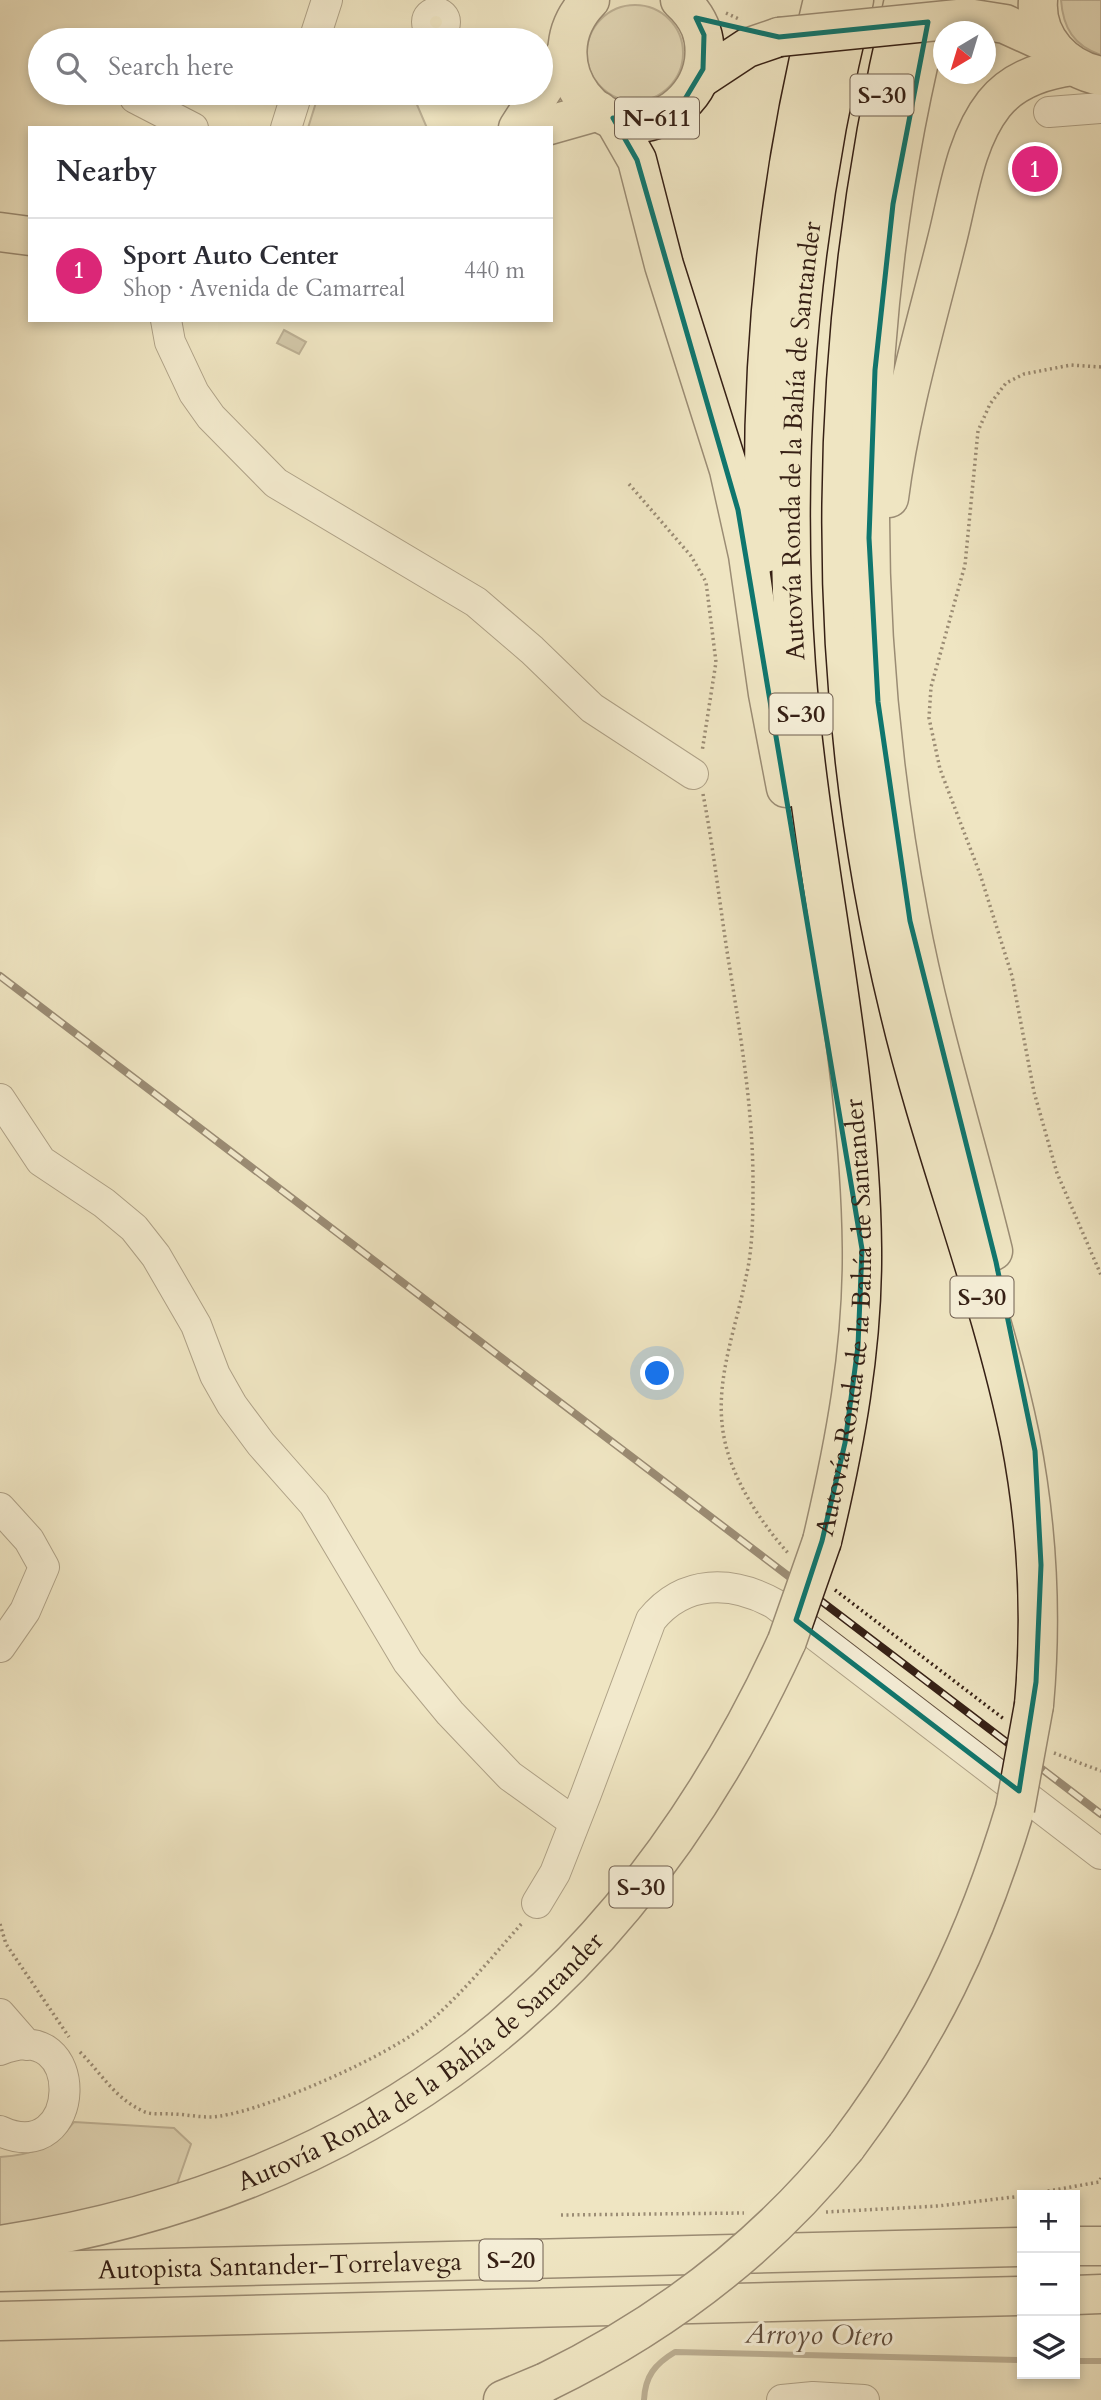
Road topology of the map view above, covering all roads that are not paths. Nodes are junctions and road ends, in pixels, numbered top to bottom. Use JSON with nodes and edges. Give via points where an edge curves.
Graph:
{"nodes":[{"id":1,"x":327,"y":0,"type":"edge"},
{"id":2,"x":590,"y":0,"type":"edge"},
{"id":3,"x":823,"y":0,"type":"edge"},
{"id":4,"x":854,"y":0,"type":"edge"},
{"id":5,"x":904,"y":0,"type":"edge"},
{"id":6,"x":934,"y":0,"type":"edge"},
{"id":7,"x":1016,"y":0,"type":"edge"},
{"id":8,"x":1038,"y":0,"type":"edge"},
{"id":9,"x":688,"y":9,"type":"edge"},
{"id":10,"x":968,"y":18,"type":"junction"},
{"id":11,"x":318,"y":28,"type":"edge"},
{"id":12,"x":779,"y":37,"type":"junction"},
{"id":13,"x":566,"y":53,"type":"junction"},
{"id":14,"x":1074,"y":62,"type":"edge"},
{"id":15,"x":553,"y":73,"type":"edge"},
{"id":16,"x":700,"y":79,"type":"junction"},
{"id":17,"x":149,"y":105,"type":"edge"},
{"id":18,"x":293,"y":105,"type":"edge"},
{"id":19,"x":533,"y":105,"type":"edge"},
{"id":20,"x":1101,"y":108,"type":"edge"},
{"id":21,"x":1049,"y":112,"type":"dead end"},
{"id":22,"x":606,"y":115,"type":"junction"},
{"id":23,"x":189,"y":126,"type":"edge"},
{"id":24,"x":287,"y":126,"type":"edge"},
{"id":25,"x":519,"y":126,"type":"edge"},
{"id":26,"x":549,"y":126,"type":"edge"},
{"id":27,"x":0,"y":232,"type":"edge"},
{"id":28,"x":28,"y":236,"type":"edge"},
{"id":29,"x":166,"y":322,"type":"edge"},
{"id":30,"x":878,"y":702,"type":"junction"},
{"id":31,"x":692,"y":774,"type":"road end"},
{"id":32,"x":787,"y":790,"type":"junction"},
{"id":33,"x":0,"y":1099,"type":"edge"},
{"id":34,"x":862,"y":1249,"type":"junction"},
{"id":35,"x":0,"y":1508,"type":"edge"},
{"id":36,"x":1037,"y":1633,"type":"junction"},
{"id":37,"x":0,"y":1647,"type":"edge"},
{"id":38,"x":574,"y":1822,"type":"junction"},
{"id":39,"x":1101,"y":1854,"type":"edge"},
{"id":40,"x":537,"y":1903,"type":"road end"},
{"id":41,"x":0,"y":2014,"type":"edge"},
{"id":42,"x":14,"y":2047,"type":"edge"},
{"id":43,"x":5,"y":2134,"type":"edge"},
{"id":44,"x":0,"y":2245,"type":"edge"},
{"id":45,"x":1080,"y":2246,"type":"edge"},
{"id":46,"x":1101,"y":2246,"type":"edge"},
{"id":47,"x":1017,"y":2248,"type":"edge"},
{"id":48,"x":0,"y":2272,"type":"edge"},
{"id":49,"x":1101,"y":2294,"type":"edge"},
{"id":50,"x":1080,"y":2295,"type":"edge"},
{"id":51,"x":1017,"y":2296,"type":"edge"},
{"id":52,"x":0,"y":2321,"type":"edge"},
{"id":53,"x":503,"y":2400,"type":"edge"},
{"id":54,"x":782,"y":2400,"type":"edge"},
{"id":55,"x":864,"y":2400,"type":"edge"}],
"edges":[{"from":1,"to":11,"type":"street"},
{"from":2,"to":13,"type":"highway","via":[[573,22]]},
{"from":3,"to":32,"type":"highway","via":[[783,208],[766,384],[767,607]]},
{"from":4,"to":34,"type":"highway","name":"Autovía Ronda de la Bahía de Santander","number":"S-30","via":[[826,129],[804,275],[791,519],[801,715],[853,1104]]},
{"from":5,"to":36,"type":"highway","name":"Autovía Ronda de la Bahía de Santander","number":"S-30","via":[[865,191],[847,348],[840,482],[846,677],[863,823],[889,967],[918,1085],[996,1342],[1020,1438],[1034,1535]]},
{"from":6,"to":30,"type":"highway","via":[[895,192],[874,370],[869,538]]},
{"from":7,"to":10,"type":"highway","number":"N-611"},
{"from":8,"to":14,"type":"highway","via":[[1041,26]]},
{"from":9,"to":12,"type":"highway","number":"N-611","via":[[717,26]]},
{"from":9,"to":16,"type":"highway","number":"N-611","via":[[704,35]]},
{"from":10,"to":12,"type":"highway","number":"N-611","bridge":true},
{"from":10,"to":14,"type":"highway","number":"N-611","via":[[1005,24]]},
{"from":12,"to":16,"type":"highway","number":"N-611","via":[[732,56]]},
{"from":13,"to":15,"type":"highway"},
{"from":13,"to":22,"type":"highway","number":"N-611","via":[[577,90]]},
{"from":14,"to":30,"type":"highway","via":[[1006,91],[983,121],[968,160],[892,475],[881,593]]},
{"from":16,"to":22,"type":"highway","number":"N-611","via":[[682,104],[667,115],[647,121]]},
{"from":17,"to":23,"type":"street"},
{"from":18,"to":24,"type":"street"},
{"from":19,"to":25,"type":"highway"},
{"from":20,"to":21,"type":"street"},
{"from":22,"to":26,"type":"highway","number":"N-611"},
{"from":22,"to":32,"type":"highway","via":[[637,160],[664,265],[729,470],[748,555]]},
{"from":27,"to":28,"type":"highway"},
{"from":29,"to":31,"type":"street","via":[[170,342],[194,393],[211,417],[276,483],[476,602],[592,708]]},
{"from":30,"to":36,"type":"highway","via":[[909,921],[1028,1406],[1040,1512]]},
{"from":32,"to":34,"type":"highway"},
{"from":33,"to":38,"type":"street","via":[[41,1161],[104,1203],[134,1228],[156,1256],[196,1325],[232,1405],[314,1504],[415,1670],[510,1776]]},
{"from":34,"to":44,"type":"highway","name":"Autovía Ronda de la Bahía de Santander","number":"S-30","bridge":true,"via":[[852,1394],[806,1548],[787,1642],[727,1761],[646,1882],[547,1990],[471,2054],[387,2109],[259,2174],[155,2212]]},
{"from":35,"to":37,"type":"street","via":[[29,1540],[44,1567],[25,1611]]},
{"from":36,"to":53,"type":"highway","name":"Autovía Ronda de la Bahía de Santander","number":"S-30","bridge":true,"via":[[1021,1714],[1015,1809],[978,1923],[912,2054],[846,2147],[793,2209],[718,2277],[640,2331]]},
{"from":38,"to":39,"type":"street","via":[[651,1620],[672,1598],[687,1591],[733,1587],[775,1604]]},
{"from":38,"to":40,"type":"street","via":[[555,1873]]},
{"from":41,"to":42,"type":"street"},
{"from":42,"to":43,"type":"street","via":[[47,2053],[58,2063],[64,2073],[66,2097],[57,2119],[48,2127],[38,2133]]},
{"from":45,"to":46,"type":"highway"},
{"from":47,"to":48,"type":"highway","name":"Autopista Santander-Torrelavega","number":"S-20"},
{"from":49,"to":50,"type":"highway"},
{"from":51,"to":52,"type":"highway","name":"Autopista Santander-Torrelavega","number":"S-20"},
{"from":54,"to":55,"type":"street"}]}
